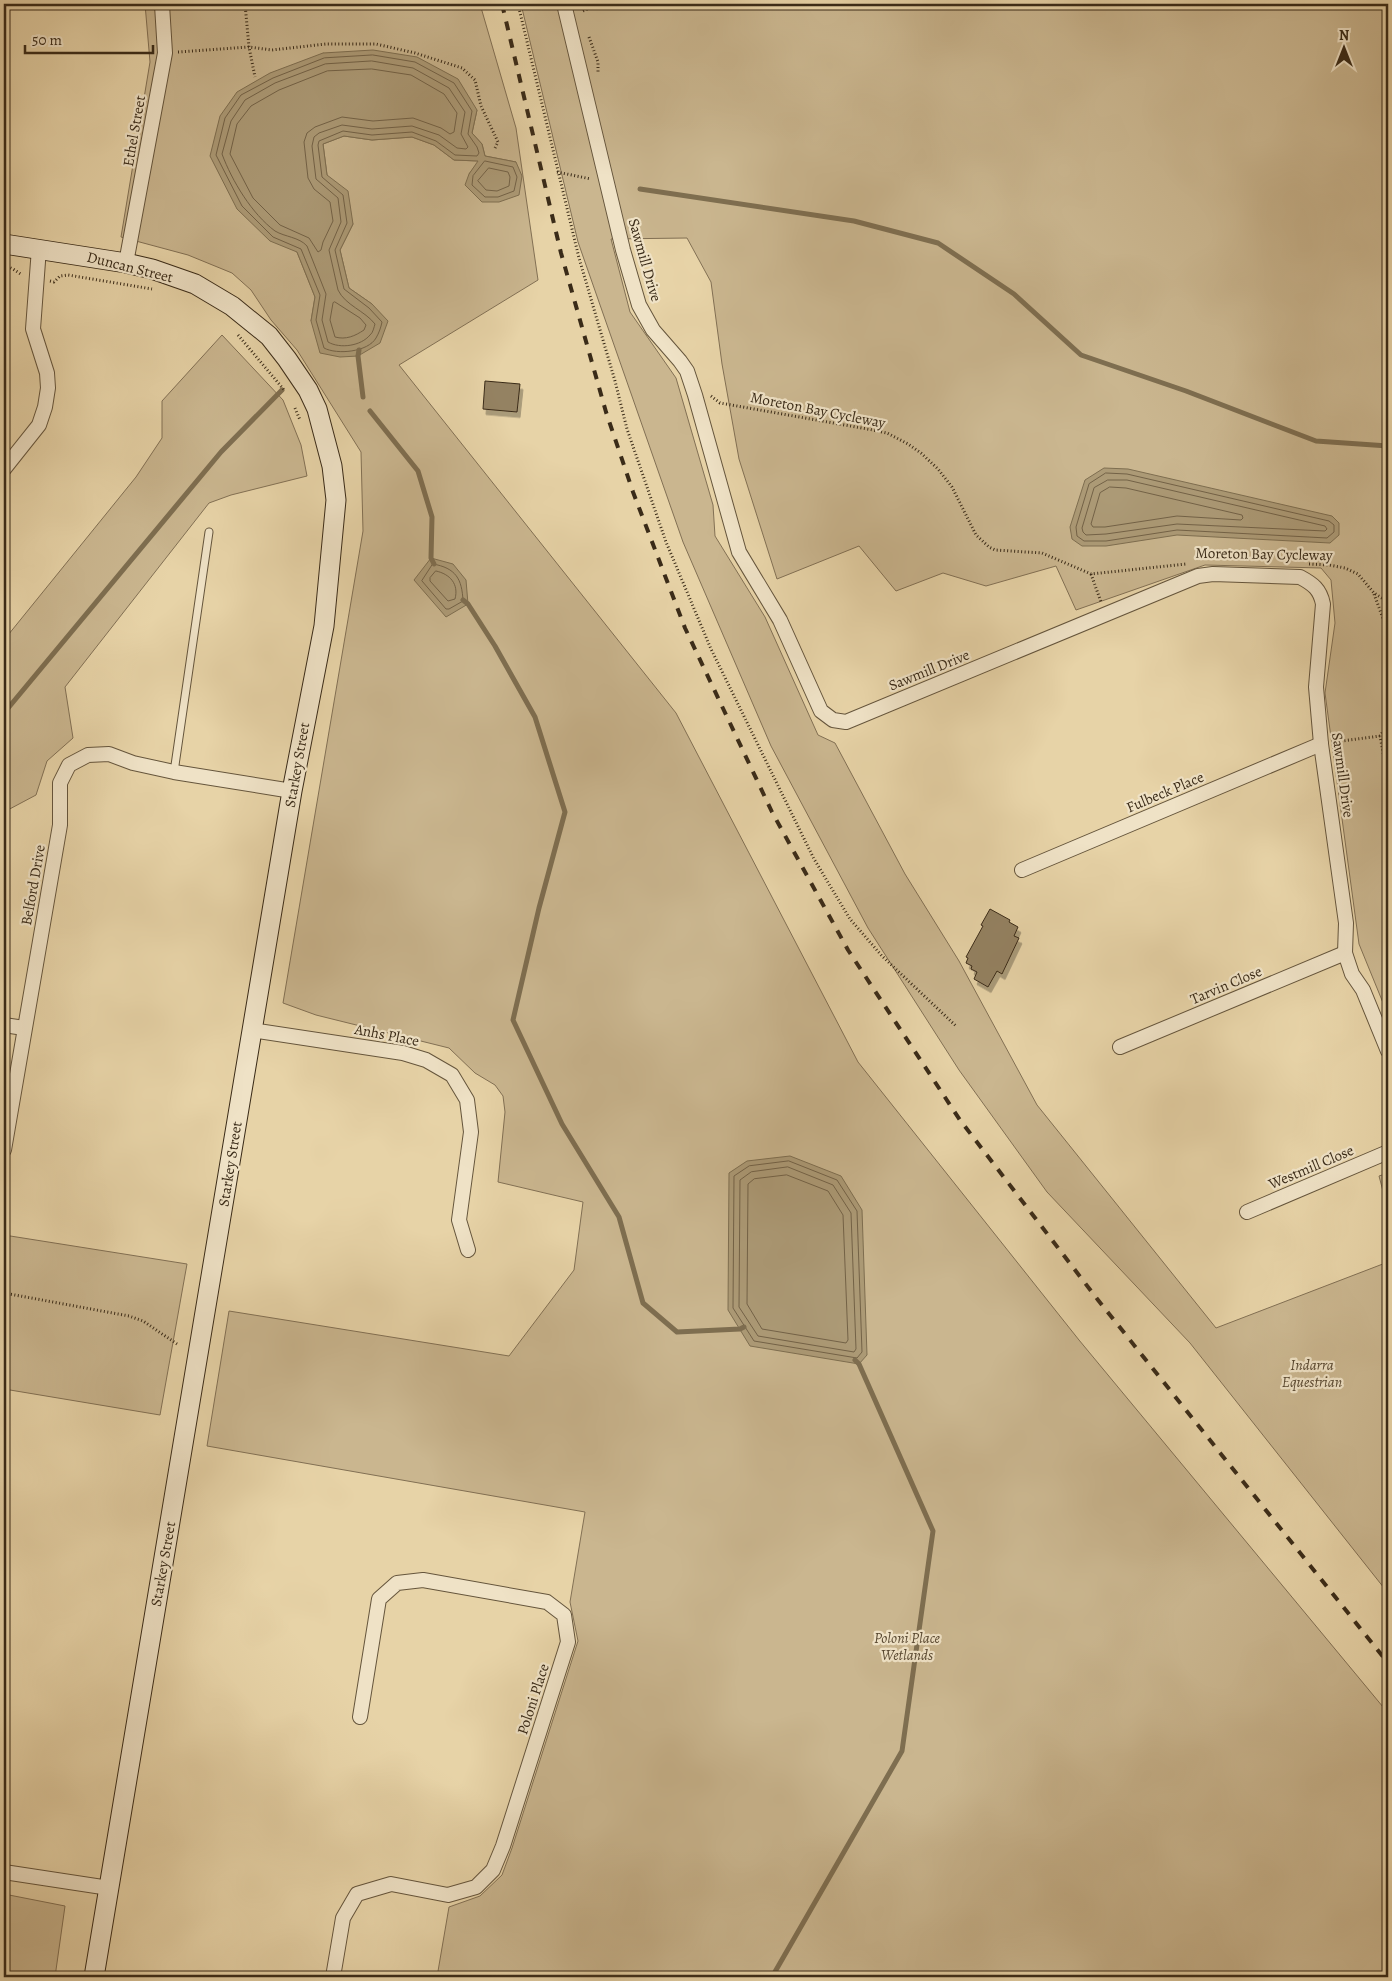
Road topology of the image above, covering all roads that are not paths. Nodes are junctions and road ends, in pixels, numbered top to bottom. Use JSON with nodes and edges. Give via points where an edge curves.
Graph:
{"nodes":[{"id":1,"x":564,"y":4,"type":"edge"},
{"id":2,"x":162,"y":5,"type":"edge"},
{"id":3,"x":4,"y":244,"type":"edge"},
{"id":4,"x":39,"y":248,"type":"junction"},
{"id":5,"x":126,"y":263,"type":"junction"},
{"id":6,"x":287,"y":359,"type":"joint"},
{"id":7,"x":4,"y":469,"type":"edge"},
{"id":8,"x":209,"y":532,"type":"dead end"},
{"id":9,"x":1322,"y":744,"type":"junction"},
{"id":10,"x":174,"y":772,"type":"junction"},
{"id":11,"x":292,"y":791,"type":"junction"},
{"id":12,"x":1022,"y":870,"type":"dead end"},
{"id":13,"x":1345,"y":953,"type":"junction"},
{"id":14,"x":4,"y":1025,"type":"edge"},
{"id":15,"x":24,"y":1028,"type":"junction"},
{"id":16,"x":252,"y":1030,"type":"junction"},
{"id":17,"x":1120,"y":1047,"type":"dead end"},
{"id":18,"x":1388,"y":1051,"type":"edge"},
{"id":19,"x":4,"y":1150,"type":"edge"},
{"id":20,"x":1388,"y":1152,"type":"edge"},
{"id":21,"x":1247,"y":1212,"type":"dead end"},
{"id":22,"x":468,"y":1250,"type":"dead end"},
{"id":23,"x":360,"y":1717,"type":"dead end"},
{"id":24,"x":4,"y":1872,"type":"edge"},
{"id":25,"x":109,"y":1888,"type":"junction"},
{"id":26,"x":94,"y":1977,"type":"edge"},
{"id":27,"x":333,"y":1977,"type":"edge"}],
"edges":[{"from":1,"to":9,"type":"street","name":"Sawmill Drive","via":[[639,305],[652,330],[687,372],[739,552],[780,620],[821,711],[833,720],[846,722],[1190,579],[1206,575],[1300,577],[1320,592],[1323,604],[1316,688]]},
{"from":2,"to":5,"type":"street","name":"Ethel Street","via":[[165,53]]},
{"from":3,"to":4,"type":"street","name":"Duncan Street"},
{"from":4,"to":5,"type":"street","name":"Duncan Street"},
{"from":4,"to":7,"type":"street","via":[[33,329],[47,373],[45,407],[39,425]]},
{"from":5,"to":6,"type":"street","name":"Duncan Street","via":[[195,284],[232,306],[269,336]]},
{"from":6,"to":11,"type":"street","name":"Starkey Street","via":[[317,409],[332,466],[336,500],[324,626]]},
{"from":8,"to":10,"type":"lane"},
{"from":9,"to":12,"type":"street","name":"Fulbeck Place"},
{"from":9,"to":13,"type":"street","name":"Sawmill Drive","via":[[1346,923]]},
{"from":10,"to":11,"type":"street","name":"Belford Drive"},
{"from":10,"to":15,"type":"street","name":"Belford Drive","via":[[133,764],[109,754],[88,755],[69,766],[60,783],[60,825]]},
{"from":11,"to":16,"type":"street","name":"Starkey Street"},
{"from":13,"to":17,"type":"street","name":"Tarvin Close"},
{"from":13,"to":18,"type":"street","name":"Sawmill Drive"},
{"from":14,"to":15,"type":"street"},
{"from":15,"to":19,"type":"street","name":"Belford Drive"},
{"from":16,"to":22,"type":"street","name":"Anhs Place","via":[[403,1053],[426,1060],[452,1075],[467,1100],[471,1132],[460,1220]]},
{"from":16,"to":25,"type":"street","name":"Starkey Street"},
{"from":20,"to":21,"type":"street","name":"Westmill Close"},
{"from":23,"to":27,"type":"street","name":"Poloni Place","via":[[379,1599],[398,1583],[423,1580],[547,1602],[564,1615],[568,1642],[493,1870],[476,1887],[448,1895],[391,1884],[357,1894],[343,1918]]},
{"from":24,"to":25,"type":"street"},
{"from":25,"to":26,"type":"street","name":"Starkey Street"}]}
